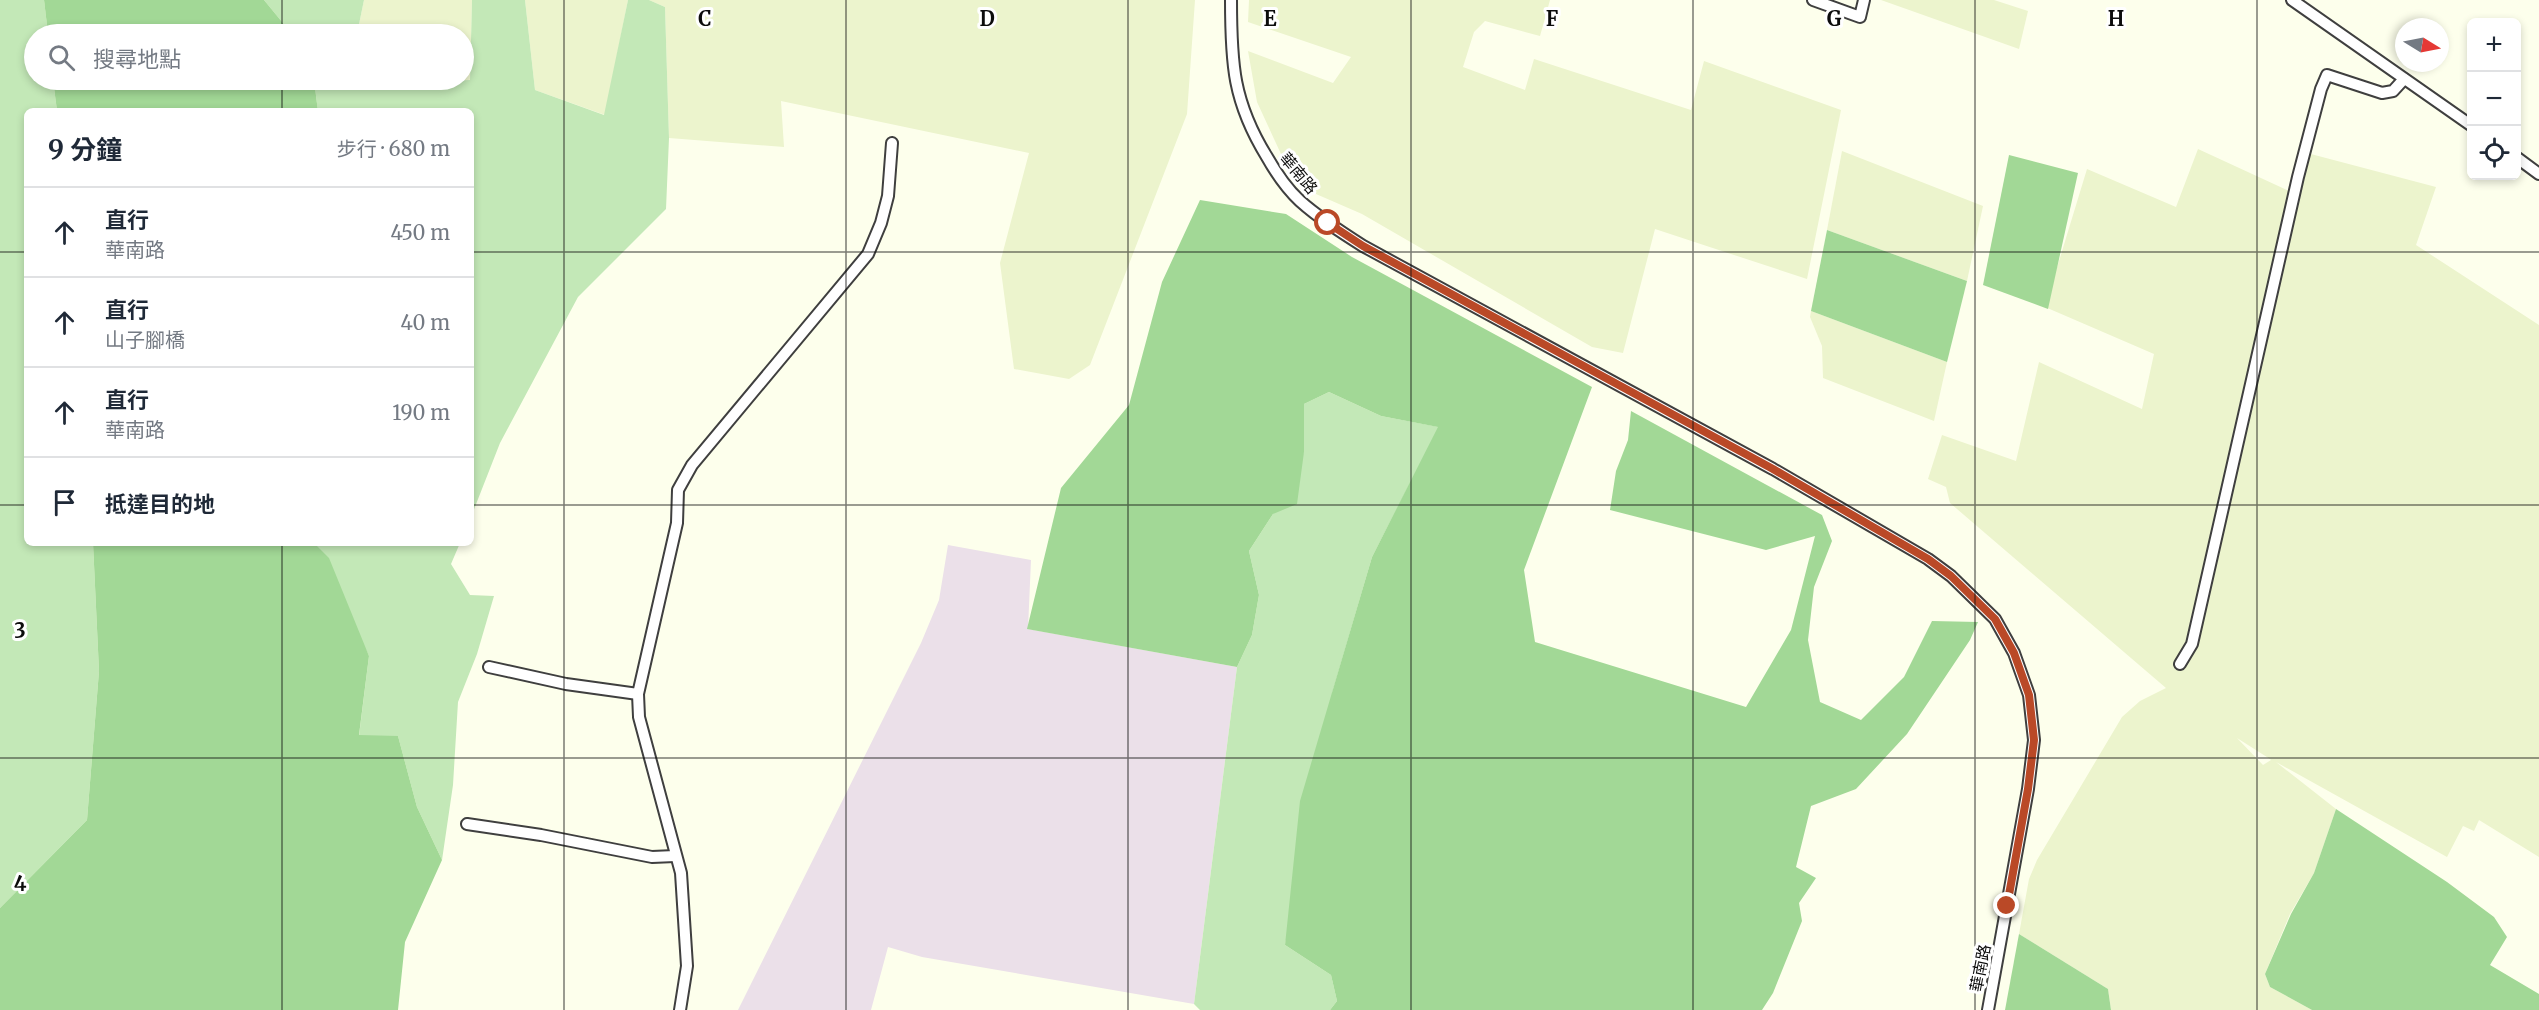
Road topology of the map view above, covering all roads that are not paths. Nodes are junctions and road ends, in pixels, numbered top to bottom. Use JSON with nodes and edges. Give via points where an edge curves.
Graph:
{"nodes":[{"id":1,"x":1231,"y":0,"type":"edge"},
{"id":2,"x":1812,"y":0,"type":"edge"},
{"id":3,"x":1864,"y":0,"type":"edge"},
{"id":4,"x":2292,"y":0,"type":"edge"},
{"id":5,"x":2404,"y":78,"type":"junction"},
{"id":6,"x":2467,"y":122,"type":"edge"},
{"id":7,"x":892,"y":143,"type":"dead end"},
{"id":8,"x":2521,"y":160,"type":"edge"},
{"id":9,"x":2539,"y":174,"type":"edge"},
{"id":10,"x":2180,"y":664,"type":"dead end"},
{"id":11,"x":489,"y":667,"type":"dead end"},
{"id":12,"x":638,"y":694,"type":"junction"},
{"id":13,"x":467,"y":824,"type":"dead end"},
{"id":14,"x":675,"y":856,"type":"junction"},
{"id":15,"x":680,"y":1010,"type":"edge"},
{"id":16,"x":1988,"y":1010,"type":"edge"}],
"edges":[{"from":1,"to":16,"type":"street","name":"華南路","via":[[1231,44],[1238,95],[1252,133],[1275,172],[1298,200],[1363,246],[1773,469],[1928,559],[1995,619],[2014,653],[2029,695],[2034,740]]},
{"from":2,"to":3,"type":"street","via":[[1860,17]]},
{"from":4,"to":5,"type":"street"},
{"from":5,"to":6,"type":"street"},
{"from":5,"to":10,"type":"street","via":[[2393,91],[2382,93],[2327,75],[2321,90],[2192,644]]},
{"from":7,"to":12,"type":"street","via":[[888,195],[868,254],[692,465],[678,490],[677,523]]},
{"from":8,"to":9,"type":"street"},
{"from":11,"to":12,"type":"street"},
{"from":12,"to":14,"type":"street","via":[[639,717]]},
{"from":13,"to":14,"type":"street","via":[[652,857]]},
{"from":14,"to":15,"type":"street","via":[[681,873],[687,966]]}]}
